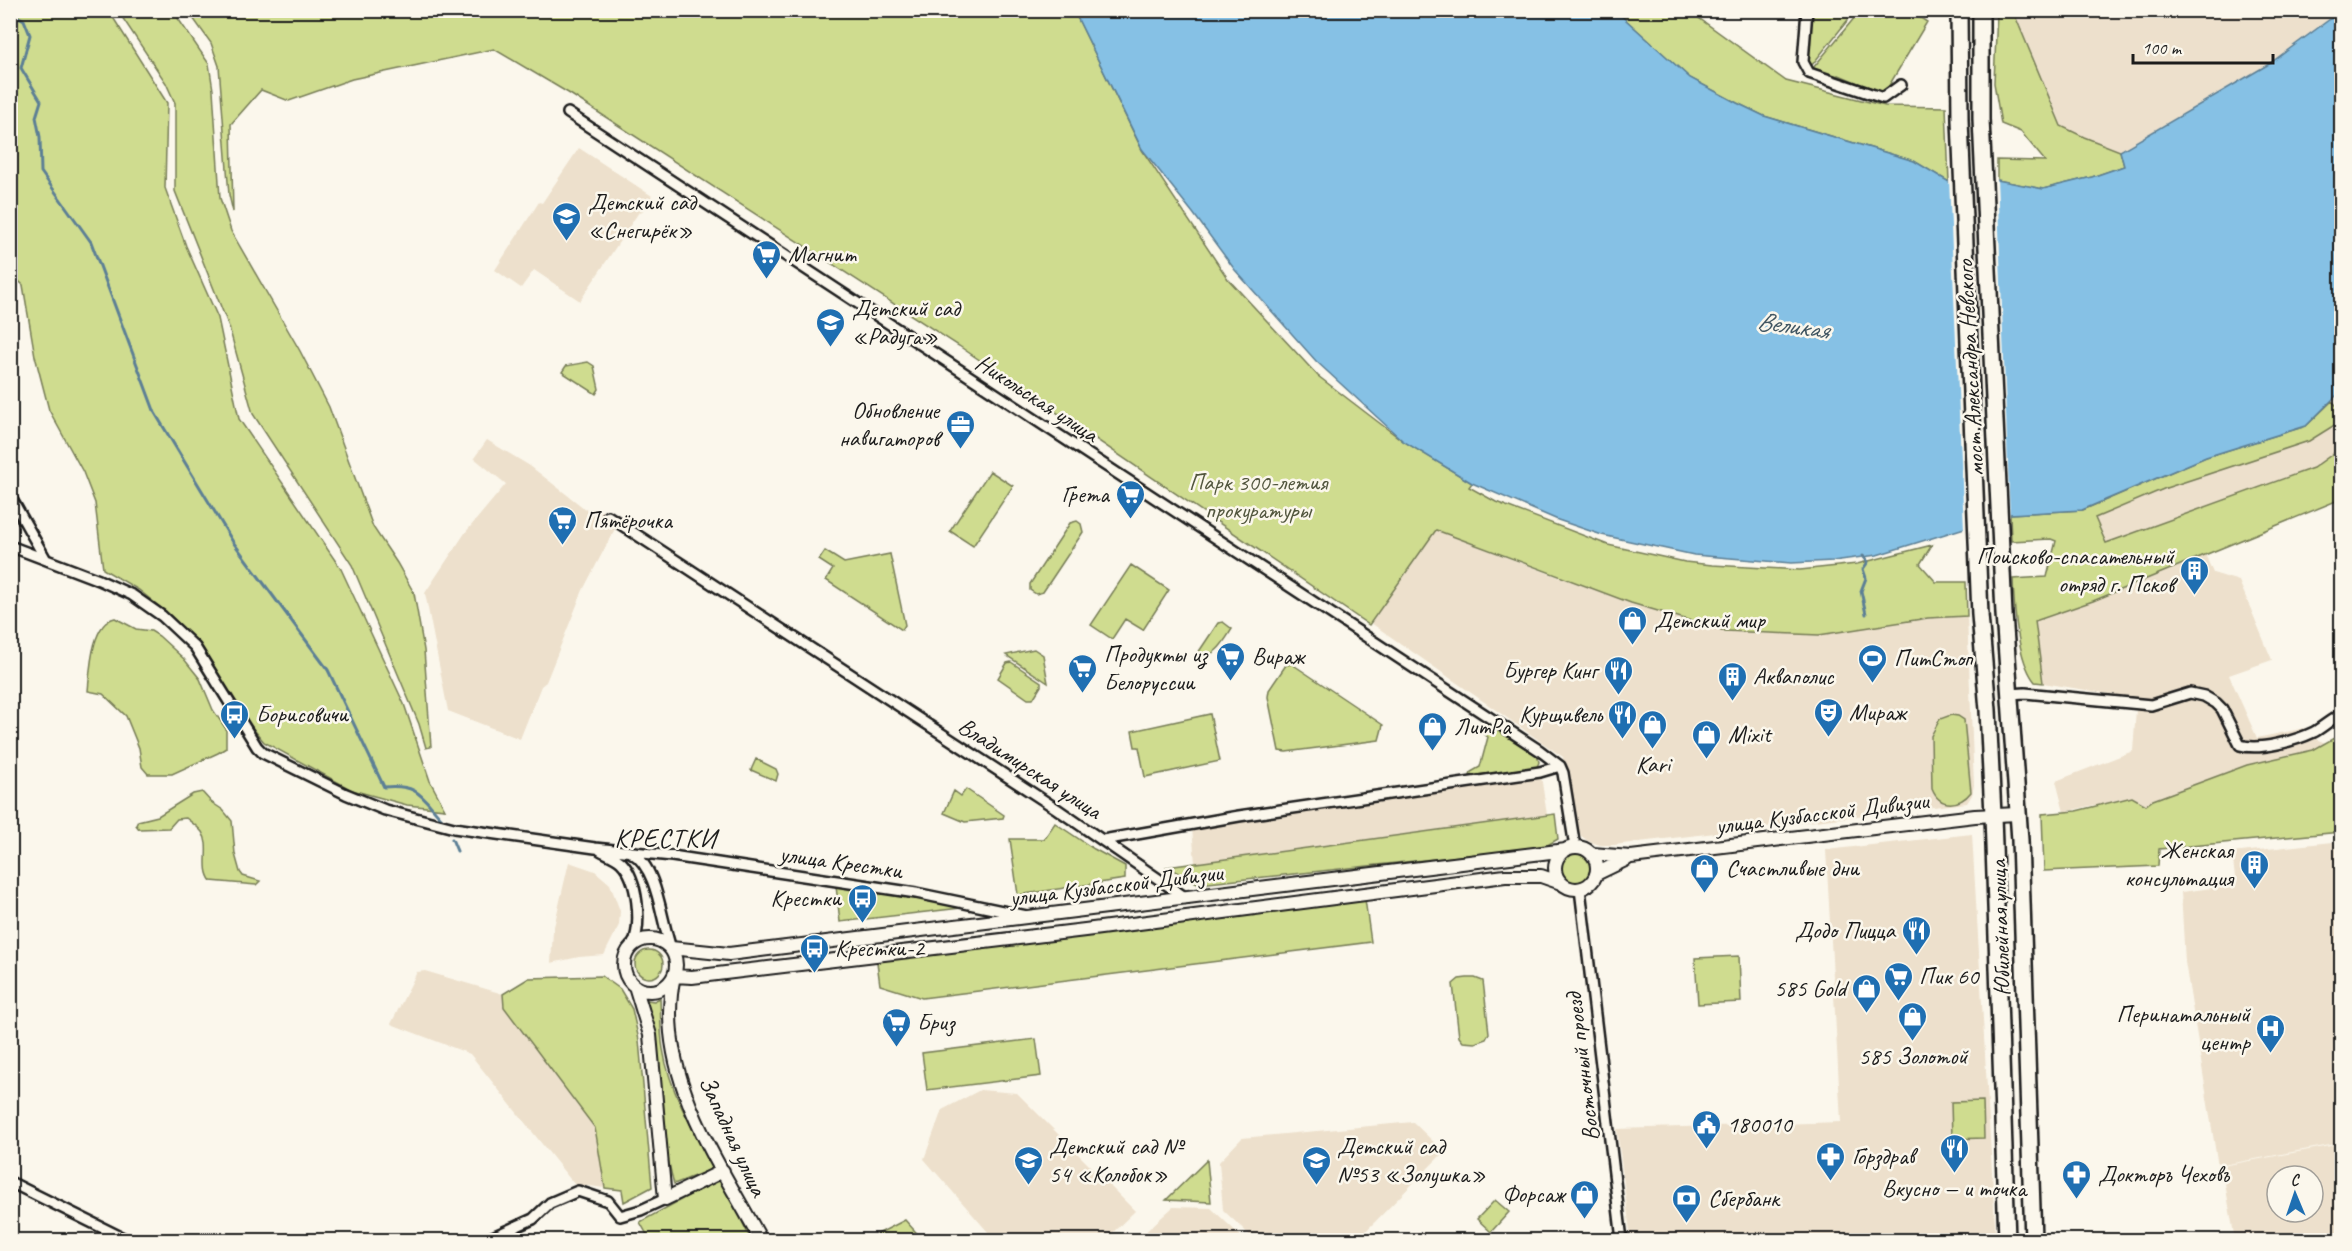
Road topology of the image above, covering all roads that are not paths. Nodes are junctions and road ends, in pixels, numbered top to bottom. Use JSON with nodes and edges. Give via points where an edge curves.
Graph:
{"nodes":[{"id":1,"x":1959,"y":10,"type":"edge"},
{"id":2,"x":1981,"y":10,"type":"edge"},
{"id":3,"x":1804,"y":12,"type":"edge"},
{"id":4,"x":1901,"y":85,"type":"dead end"},
{"id":5,"x":568,"y":113,"type":"dead end"},
{"id":6,"x":10,"y":496,"type":"edge"},
{"id":7,"x":608,"y":516,"type":"dead end"},
{"id":8,"x":10,"y":546,"type":"edge"},
{"id":9,"x":45,"y":558,"type":"junction"},
{"id":10,"x":2004,"y":614,"type":"joint"},
{"id":11,"x":1980,"y":615,"type":"joint"},
{"id":12,"x":2010,"y":694,"type":"junction"},
{"id":13,"x":2342,"y":714,"type":"edge"},
{"id":14,"x":1560,"y":766,"type":"junction"},
{"id":15,"x":2018,"y":814,"type":"junction"},
{"id":16,"x":1993,"y":815,"type":"junction"},
{"id":17,"x":1103,"y":840,"type":"junction"},
{"id":18,"x":596,"y":848,"type":"junction"},
{"id":19,"x":1570,"y":848,"type":"junction"},
{"id":20,"x":1592,"y":854,"type":"junction"},
{"id":21,"x":642,"y":855,"type":"junction"},
{"id":22,"x":1631,"y":857,"type":"junction"},
{"id":23,"x":627,"y":871,"type":"junction"},
{"id":24,"x":1596,"y":874,"type":"junction"},
{"id":25,"x":1561,"y":883,"type":"junction"},
{"id":26,"x":1580,"y":889,"type":"junction"},
{"id":27,"x":1186,"y":898,"type":"junction"},
{"id":28,"x":1029,"y":916,"type":"junction"},
{"id":29,"x":633,"y":945,"type":"junction"},
{"id":30,"x":671,"y":948,"type":"junction"},
{"id":31,"x":674,"y":976,"type":"junction"},
{"id":32,"x":634,"y":986,"type":"junction"},
{"id":33,"x":723,"y":1171,"type":"junction"},
{"id":34,"x":10,"y":1182,"type":"edge"},
{"id":35,"x":665,"y":1199,"type":"junction"},
{"id":36,"x":127,"y":1240,"type":"edge"},
{"id":37,"x":486,"y":1240,"type":"edge"},
{"id":38,"x":761,"y":1240,"type":"edge"},
{"id":39,"x":1622,"y":1240,"type":"edge"},
{"id":40,"x":2007,"y":1240,"type":"edge"},
{"id":41,"x":2033,"y":1240,"type":"edge"}],
"edges":[{"from":1,"to":11,"type":"highway","name":"мост Александра Невского"},
{"from":2,"to":10,"type":"highway","name":"мост Александра Невского","via":[[1981,119]]},
{"from":3,"to":4,"type":"street","via":[[1803,62],[1809,73],[1883,98]]},
{"from":5,"to":14,"type":"street","name":"Никольская улица"},
{"from":6,"to":9,"type":"street"},
{"from":7,"to":17,"type":"street","name":"Владимирская улица"},
{"from":8,"to":9,"type":"street","name":"улица Крестки"},
{"from":9,"to":18,"type":"street","name":"улица Крестки","via":[[132,595],[162,616],[195,646],[263,753],[385,810],[454,828]]},
{"from":10,"to":12,"type":"highway","name":"Юбилейная улица"},
{"from":11,"to":16,"type":"highway","name":"Юбилейная улица"},
{"from":12,"to":13,"type":"street","via":[[2151,705],[2190,693],[2204,696],[2222,709],[2240,745],[2261,748],[2314,732]]},
{"from":12,"to":15,"type":"highway","name":"Юбилейная улица"},
{"from":14,"to":17,"type":"street","name":"Владимирская улица"},
{"from":14,"to":19,"type":"street","via":[[1565,780]]},
{"from":15,"to":16,"type":"street","name":"улица Кузбасской Дивизии"},
{"from":15,"to":41,"type":"highway","name":"Юбилейная улица"},
{"from":16,"to":22,"type":"street","name":"улица Кузбасской Дивизии"},
{"from":16,"to":40,"type":"highway","name":"Юбилейная улица"},
{"from":17,"to":27,"type":"street"},
{"from":18,"to":21,"type":"street","name":"улица Крестки"},
{"from":18,"to":23,"type":"street","via":[[622,863]]},
{"from":19,"to":20,"type":"street","name":"улица Кузбасской Дивизии"},
{"from":19,"to":25,"type":"street","via":[[1558,857],[1556,864]]},
{"from":19,"to":27,"type":"street","name":"улица Кузбасской Дивизии"},
{"from":20,"to":22,"type":"street","name":"улица Кузбасской Дивизии"},
{"from":20,"to":24,"type":"street"},
{"from":21,"to":23,"type":"street"},
{"from":21,"to":28,"type":"street","name":"улица Крестки","via":[[916,893]]},
{"from":21,"to":30,"type":"street"},
{"from":22,"to":24,"type":"street","name":"улица Кузбасской Дивизии"},
{"from":23,"to":29,"type":"street","via":[[637,903]]},
{"from":24,"to":26,"type":"street","name":"улица Кузбасской Дивизии","via":[[1591,883]]},
{"from":25,"to":26,"type":"street","name":"улица Кузбасской Дивизии"},
{"from":25,"to":31,"type":"street","name":"улица Кузбасской Дивизии","via":[[1541,876],[1505,876],[861,958]]},
{"from":26,"to":39,"type":"street","name":"Восточный проезд"},
{"from":27,"to":28,"type":"street","name":"улица Кузбасской Дивизии"},
{"from":28,"to":30,"type":"street","name":"улица Кузбасской Дивизии","via":[[729,954]]},
{"from":29,"to":30,"type":"street","via":[[653,938]]},
{"from":29,"to":32,"type":"street","via":[[624,964]]},
{"from":30,"to":31,"type":"street","via":[[676,958]]},
{"from":31,"to":32,"type":"street","via":[[659,990]]},
{"from":31,"to":33,"type":"street","name":"Западная улица","via":[[670,1012],[673,1051],[687,1098]]},
{"from":32,"to":35,"type":"street","via":[[650,1035]]},
{"from":33,"to":35,"type":"street"},
{"from":33,"to":38,"type":"street","name":"Западная улица"},
{"from":34,"to":36,"type":"street"},
{"from":35,"to":37,"type":"street","via":[[620,1216],[608,1201],[578,1191],[550,1203],[533,1219]]}]}
